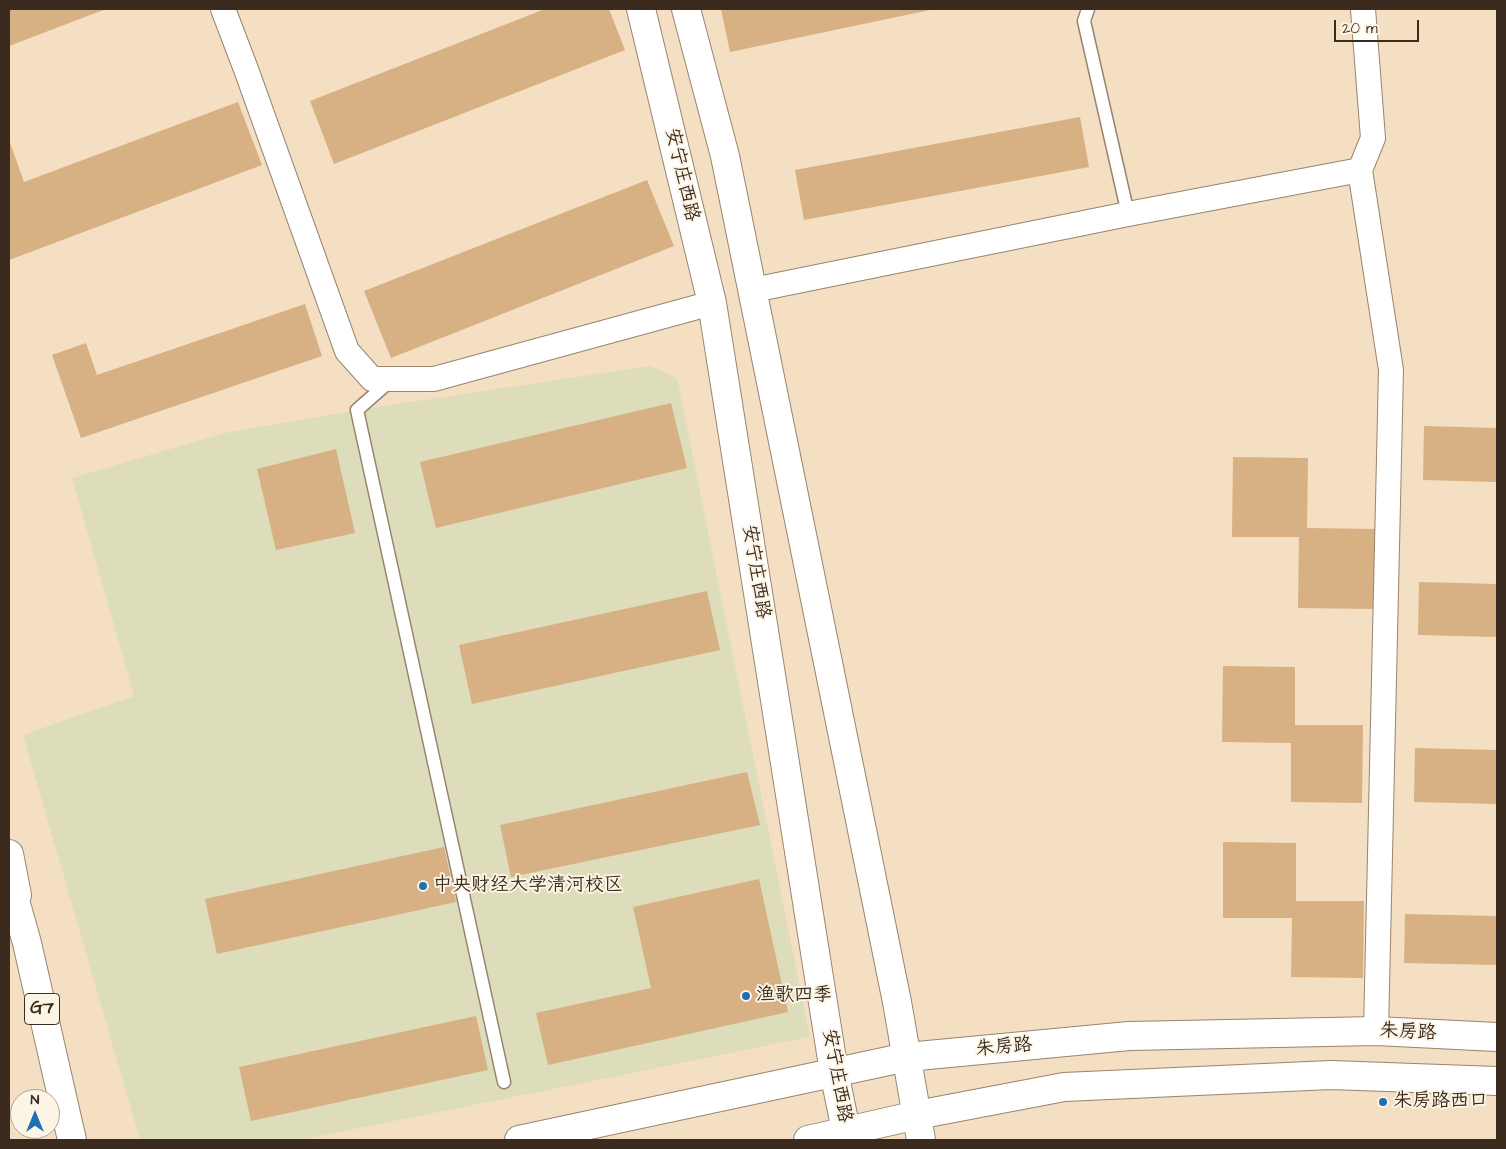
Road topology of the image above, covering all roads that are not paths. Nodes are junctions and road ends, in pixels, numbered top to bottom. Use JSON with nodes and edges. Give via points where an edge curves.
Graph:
{"nodes":[{"id":1,"x":223,"y":9,"type":"edge"},
{"id":2,"x":641,"y":9,"type":"edge"},
{"id":3,"x":686,"y":9,"type":"edge"},
{"id":4,"x":1088,"y":9,"type":"edge"},
{"id":5,"x":1362,"y":9,"type":"edge"},
{"id":6,"x":1360,"y":170,"type":"junction"},
{"id":7,"x":1128,"y":214,"type":"junction"},
{"id":8,"x":753,"y":290,"type":"junction"},
{"id":9,"x":712,"y":303,"type":"junction"},
{"id":10,"x":392,"y":379,"type":"junction"},
{"id":11,"x":9,"y":854,"type":"edge"},
{"id":12,"x":9,"y":878,"type":"edge"},
{"id":13,"x":27,"y":943,"type":"junction"},
{"id":14,"x":1376,"y":1032,"type":"junction"},
{"id":15,"x":1497,"y":1037,"type":"edge"},
{"id":16,"x":907,"y":1057,"type":"junction"},
{"id":17,"x":834,"y":1072,"type":"junction"},
{"id":18,"x":1497,"y":1081,"type":"edge"},
{"id":19,"x":504,"y":1082,"type":"dead end"},
{"id":20,"x":919,"y":1128,"type":"edge"},
{"id":21,"x":847,"y":1136,"type":"edge"},
{"id":22,"x":72,"y":1140,"type":"edge"},
{"id":23,"x":518,"y":1140,"type":"edge"},
{"id":24,"x":808,"y":1140,"type":"edge"}],
"edges":[{"from":1,"to":10,"type":"street","via":[[347,350],[372,379]]},
{"from":2,"to":9,"type":"main road","name":"安宁庄西路"},
{"from":3,"to":8,"type":"main road","via":[[725,156]]},
{"from":4,"to":7,"type":"lane","via":[[1084,21]]},
{"from":5,"to":6,"type":"street","via":[[1373,138]]},
{"from":6,"to":7,"type":"street"},
{"from":6,"to":14,"type":"street","via":[[1391,370]]},
{"from":7,"to":8,"type":"street"},
{"from":8,"to":16,"type":"main road"},
{"from":9,"to":10,"type":"street","via":[[434,379]]},
{"from":9,"to":17,"type":"main road","name":"安宁庄西路"},
{"from":10,"to":19,"type":"lane","via":[[357,410]]},
{"from":11,"to":13,"type":"main road"},
{"from":12,"to":13,"type":"main road","number":"G7"},
{"from":13,"to":22,"type":"main road","number":"G7"},
{"from":14,"to":15,"type":"main road","name":"朱房路"},
{"from":14,"to":16,"type":"main road","name":"朱房路","via":[[1128,1036]]},
{"from":16,"to":17,"type":"main road","name":"朱房路"},
{"from":16,"to":20,"type":"main road"},
{"from":17,"to":21,"type":"main road","name":"安宁庄西路"},
{"from":17,"to":23,"type":"main road","name":"朱房路"},
{"from":18,"to":20,"type":"main road","via":[[1331,1075],[1064,1088]]},
{"from":20,"to":21,"type":"main road"},
{"from":21,"to":24,"type":"main road"}]}
